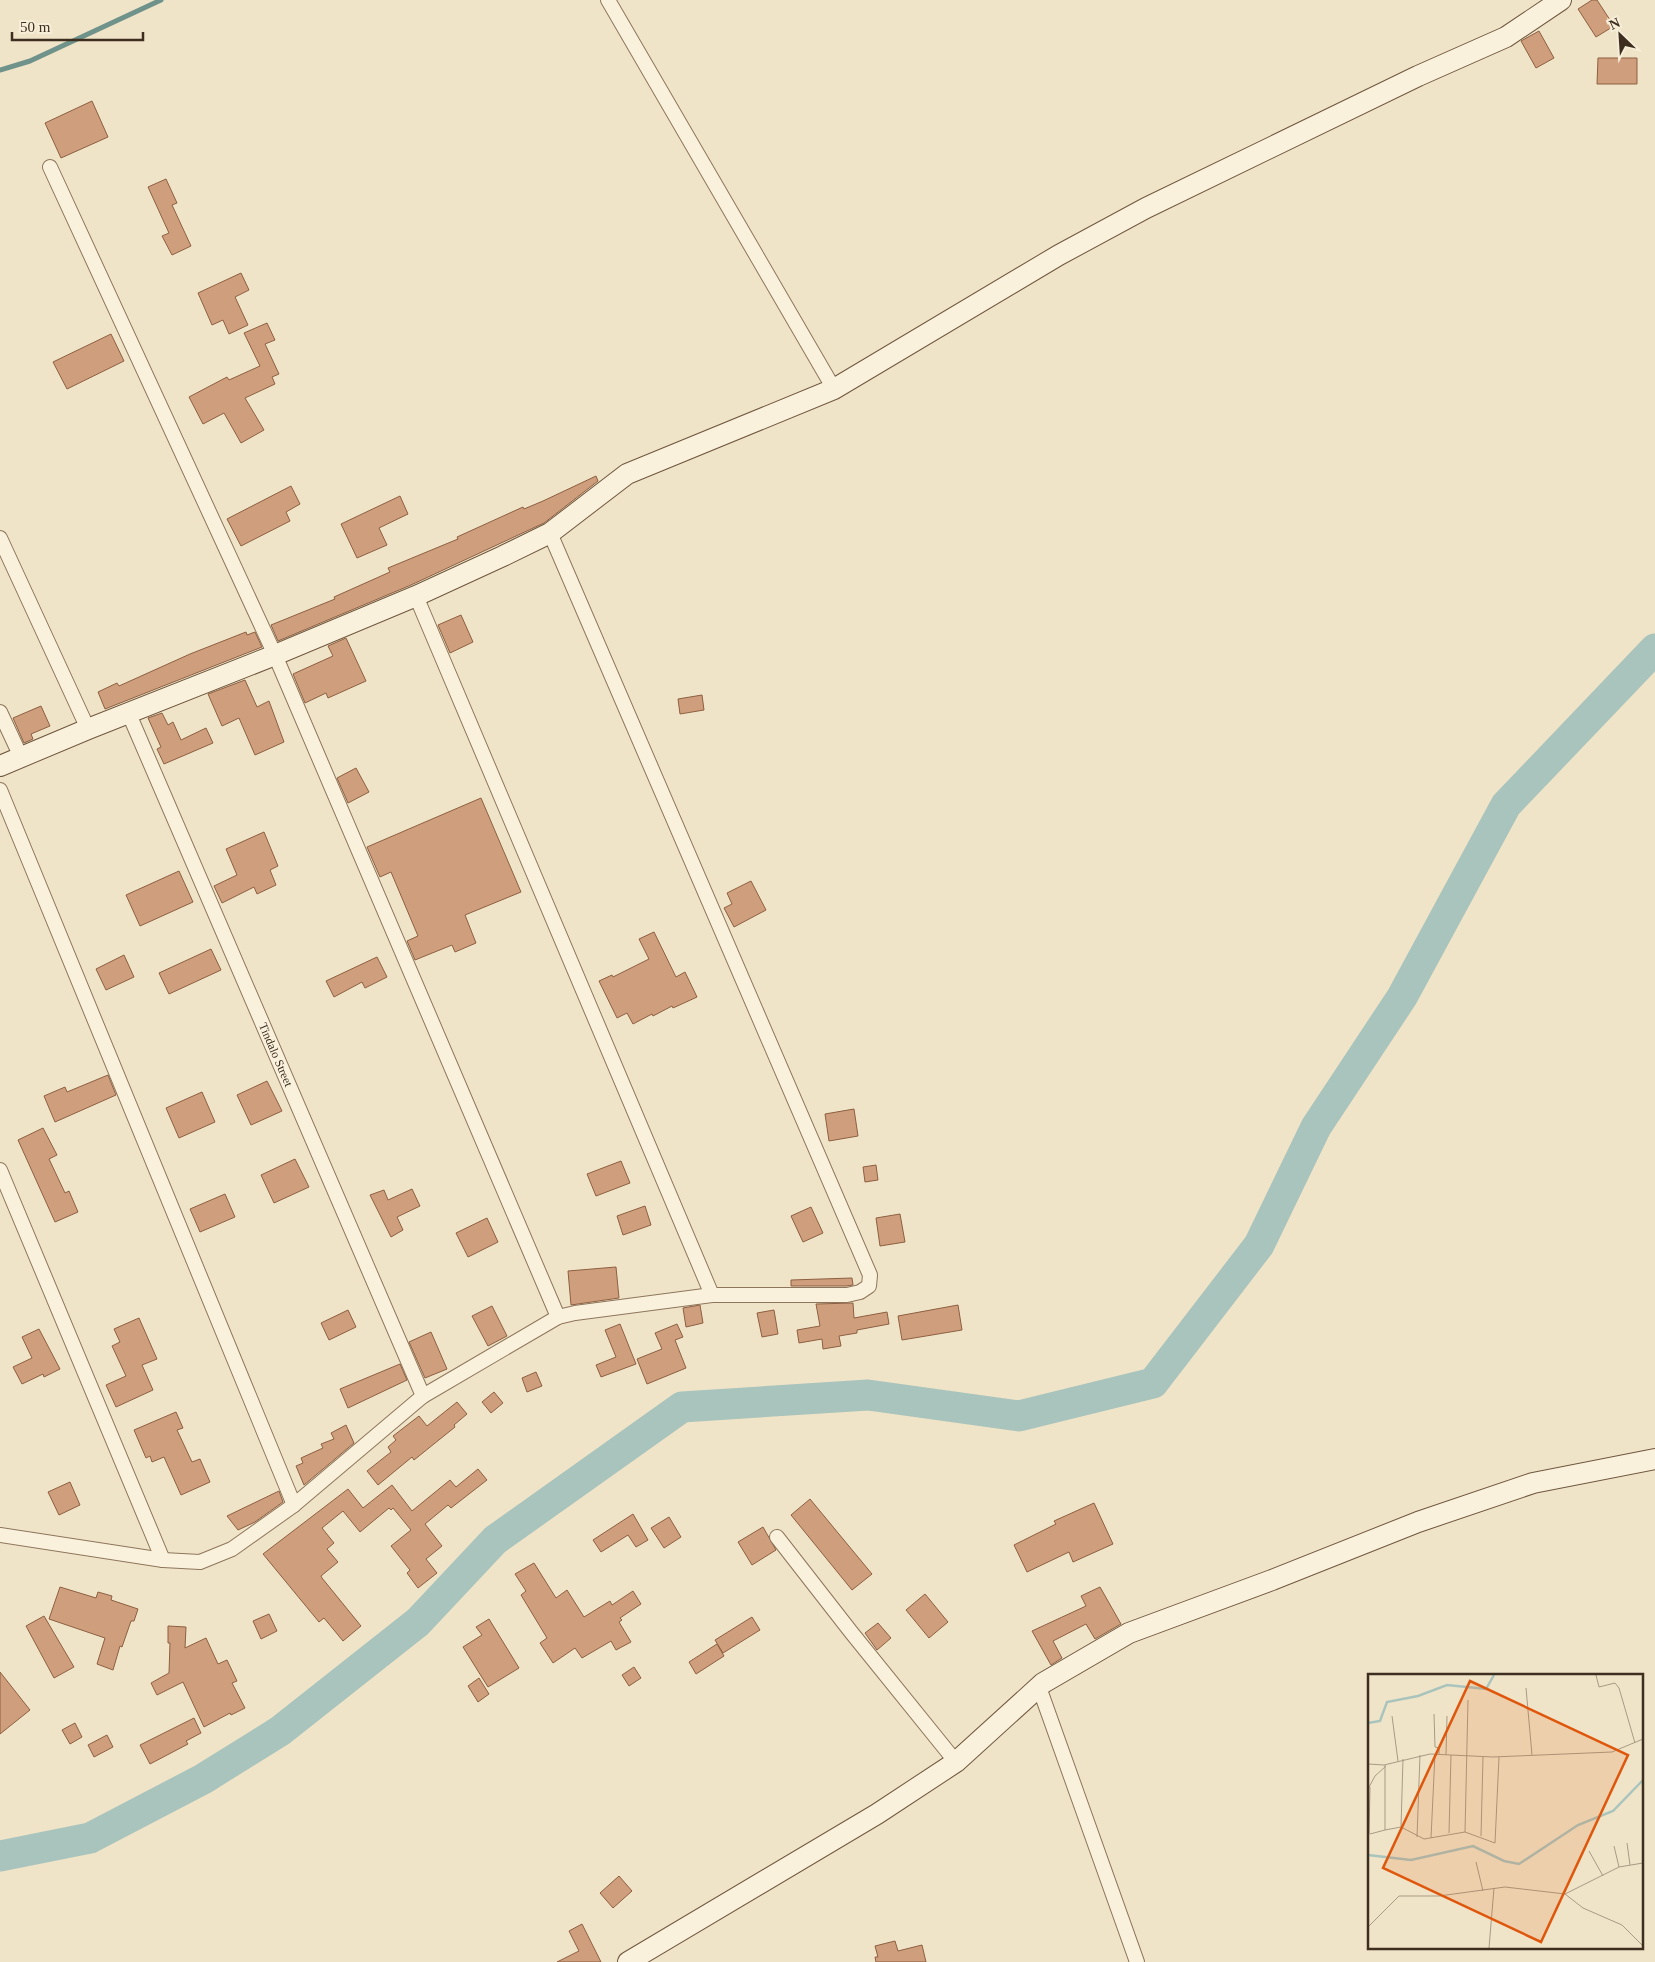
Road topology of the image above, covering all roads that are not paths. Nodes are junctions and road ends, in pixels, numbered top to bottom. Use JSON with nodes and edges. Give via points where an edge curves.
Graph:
{"nodes":[{"id":1,"x":608,"y":0,"type":"edge"},
{"id":2,"x":1561,"y":0,"type":"edge"},
{"id":3,"x":50,"y":167,"type":"dead end"},
{"id":4,"x":834,"y":389,"type":"junction"},
{"id":5,"x":550,"y":532,"type":"junction"},
{"id":6,"x":0,"y":538,"type":"edge"},
{"id":7,"x":416,"y":596,"type":"junction"},
{"id":8,"x":275,"y":655,"type":"junction"},
{"id":9,"x":0,"y":712,"type":"edge"},
{"id":10,"x":129,"y":714,"type":"junction"},
{"id":11,"x":88,"y":729,"type":"junction"},
{"id":12,"x":21,"y":757,"type":"junction"},
{"id":13,"x":0,"y":766,"type":"edge"},
{"id":14,"x":0,"y":790,"type":"edge"},
{"id":15,"x":0,"y":1170,"type":"edge"},
{"id":16,"x":712,"y":1295,"type":"junction"},
{"id":17,"x":558,"y":1317,"type":"junction"},
{"id":18,"x":423,"y":1396,"type":"junction"},
{"id":19,"x":1655,"y":1459,"type":"edge"},
{"id":20,"x":294,"y":1506,"type":"junction"},
{"id":21,"x":0,"y":1535,"type":"edge"},
{"id":22,"x":777,"y":1537,"type":"dead end"},
{"id":23,"x":162,"y":1560,"type":"junction"},
{"id":24,"x":1038,"y":1687,"type":"junction"},
{"id":25,"x":956,"y":1762,"type":"junction"},
{"id":26,"x":628,"y":1962,"type":"edge"},
{"id":27,"x":1137,"y":1962,"type":"edge"}],
"edges":[{"from":1,"to":4,"type":"street"},
{"from":2,"to":4,"type":"street","via":[[1506,37],[1418,76],[1137,213],[1059,255]]},
{"from":3,"to":8,"type":"street"},
{"from":4,"to":5,"type":"street","via":[[627,474]]},
{"from":5,"to":7,"type":"street"},
{"from":5,"to":16,"type":"street","via":[[870,1275],[869,1286],[847,1295]]},
{"from":6,"to":11,"type":"street"},
{"from":7,"to":8,"type":"street"},
{"from":7,"to":16,"type":"street"},
{"from":8,"to":10,"type":"street"},
{"from":8,"to":17,"type":"street"},
{"from":9,"to":12,"type":"street"},
{"from":10,"to":11,"type":"street"},
{"from":10,"to":18,"type":"street","name":"Tindalo Street"},
{"from":11,"to":12,"type":"street"},
{"from":12,"to":13,"type":"street"},
{"from":14,"to":20,"type":"street"},
{"from":15,"to":23,"type":"street"},
{"from":16,"to":17,"type":"street"},
{"from":17,"to":18,"type":"street"},
{"from":18,"to":20,"type":"street"},
{"from":19,"to":24,"type":"street","via":[[1533,1483],[1418,1522],[1129,1633]]},
{"from":20,"to":23,"type":"street","via":[[224,1553],[200,1562]]},
{"from":21,"to":23,"type":"street"},
{"from":22,"to":25,"type":"street"},
{"from":24,"to":25,"type":"street"},
{"from":24,"to":27,"type":"street"},
{"from":25,"to":26,"type":"street","via":[[877,1814]]}]}
